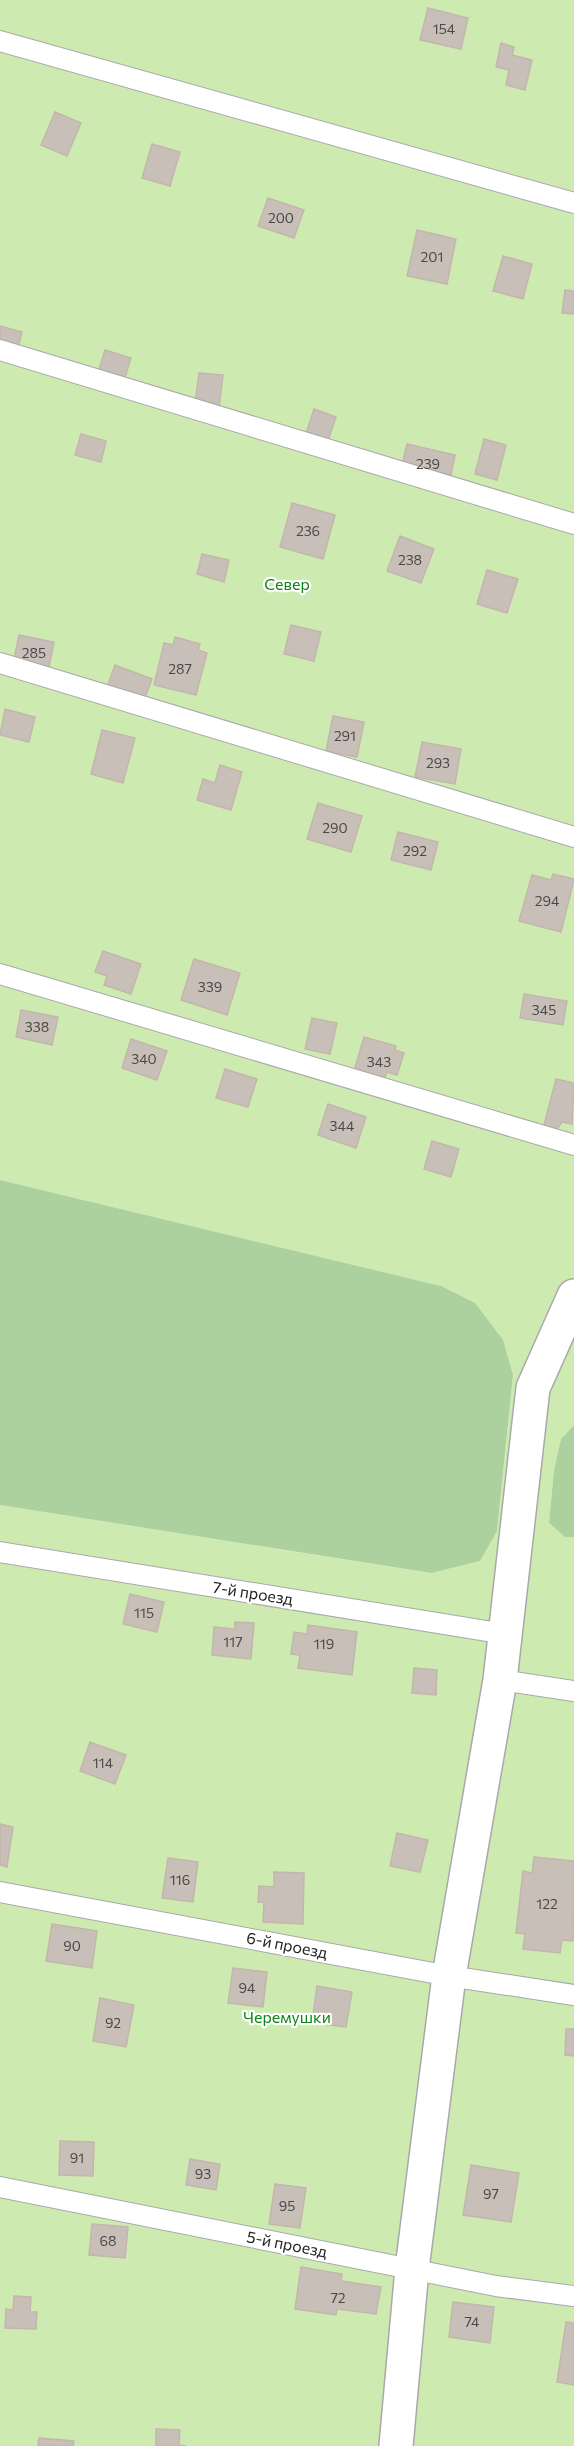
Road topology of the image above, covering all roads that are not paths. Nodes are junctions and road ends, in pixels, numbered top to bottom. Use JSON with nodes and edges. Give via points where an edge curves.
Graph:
{"nodes":[{"id":1,"x":0,"y":40,"type":"edge"},
{"id":2,"x":574,"y":203,"type":"edge"},
{"id":3,"x":0,"y":350,"type":"edge"},
{"id":4,"x":574,"y":524,"type":"edge"},
{"id":5,"x":0,"y":663,"type":"edge"},
{"id":6,"x":574,"y":837,"type":"edge"},
{"id":7,"x":0,"y":974,"type":"edge"},
{"id":8,"x":574,"y":1145,"type":"edge"},
{"id":9,"x":574,"y":1296,"type":"edge"},
{"id":10,"x":0,"y":1552,"type":"edge"},
{"id":11,"x":505,"y":1634,"type":"junction"},
{"id":12,"x":500,"y":1680,"type":"junction"},
{"id":13,"x":574,"y":1691,"type":"edge"},
{"id":14,"x":0,"y":1892,"type":"edge"},
{"id":15,"x":449,"y":1976,"type":"junction"},
{"id":16,"x":574,"y":1995,"type":"edge"},
{"id":17,"x":0,"y":2187,"type":"edge"},
{"id":18,"x":412,"y":2269,"type":"junction"},
{"id":19,"x":574,"y":2296,"type":"edge"},
{"id":20,"x":396,"y":2446,"type":"edge"}],
"edges":[{"from":1,"to":2,"type":"lane"},
{"from":3,"to":4,"type":"lane"},
{"from":5,"to":6,"type":"lane"},
{"from":7,"to":8,"type":"lane"},
{"from":9,"to":11,"type":"street","via":[[533,1388]]},
{"from":10,"to":11,"type":"lane","name":"7-й проезд"},
{"from":11,"to":12,"type":"street"},
{"from":12,"to":13,"type":"lane"},
{"from":12,"to":15,"type":"street"},
{"from":14,"to":15,"type":"lane","name":"6-й проезд"},
{"from":15,"to":16,"type":"lane","name":"6-й проезд"},
{"from":15,"to":18,"type":"street"},
{"from":17,"to":18,"type":"lane","name":"5-й проезд"},
{"from":18,"to":19,"type":"lane","name":"5-й проезд"},
{"from":18,"to":20,"type":"street"}]}
